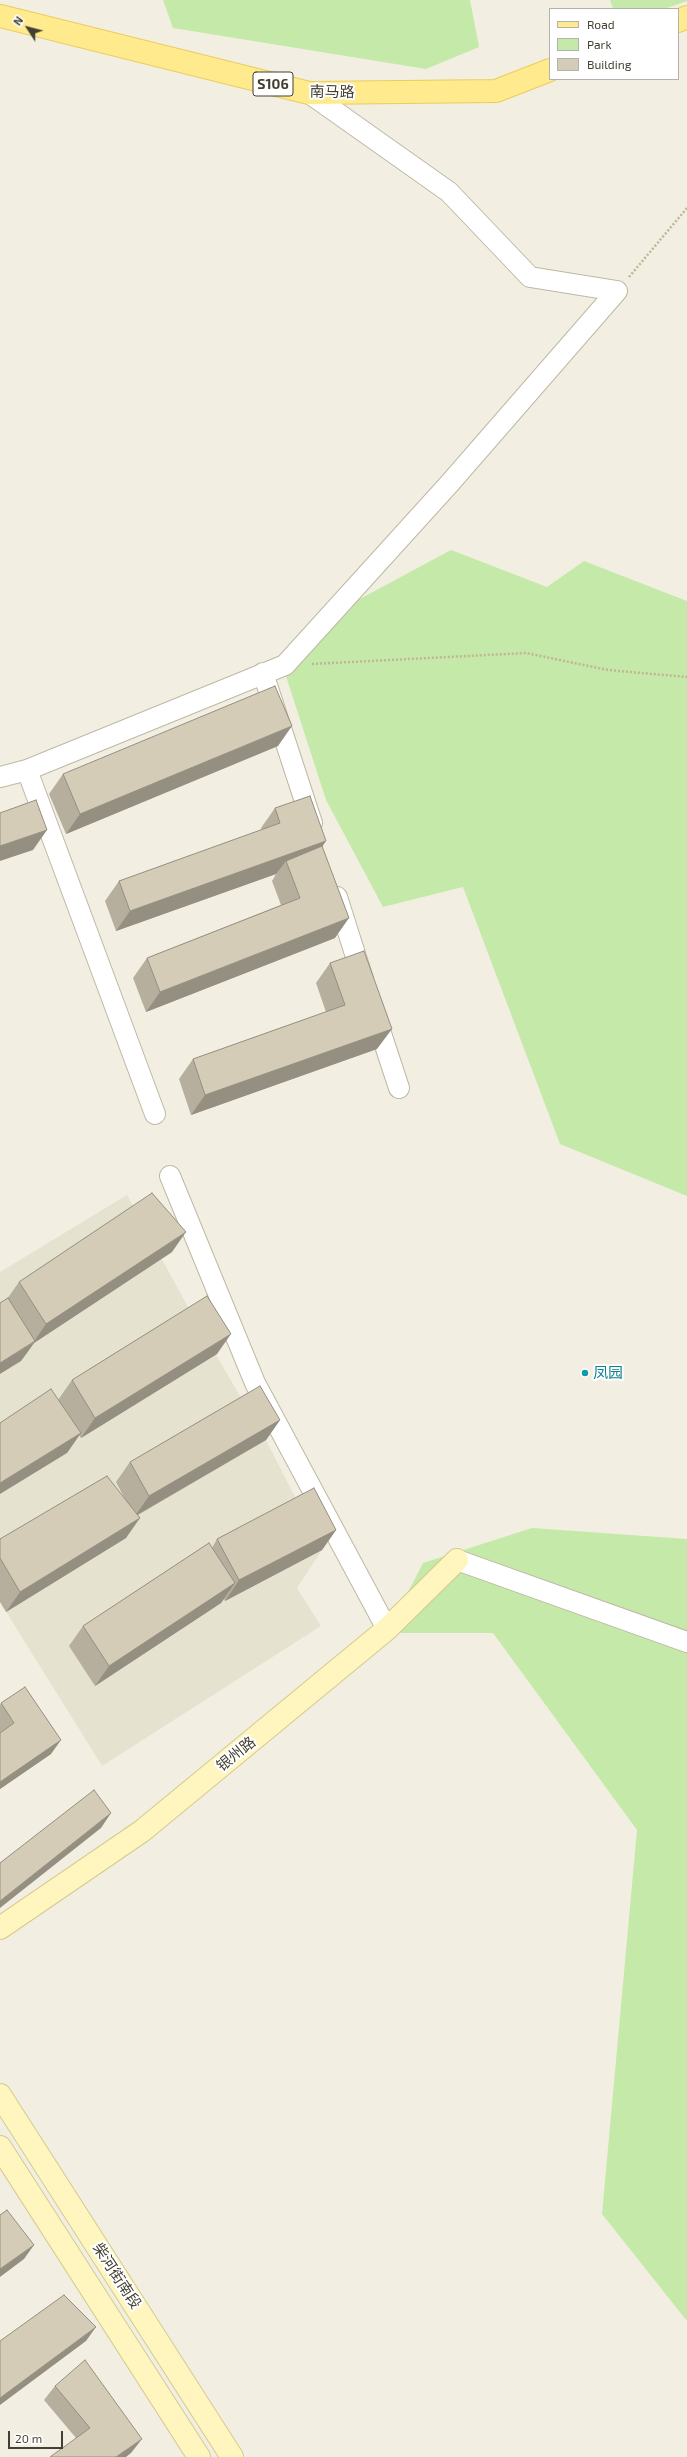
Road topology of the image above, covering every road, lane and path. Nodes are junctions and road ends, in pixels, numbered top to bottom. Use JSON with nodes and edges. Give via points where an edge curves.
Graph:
{"nodes":[{"id":1,"x":0,"y":16,"type":"edge"},
{"id":2,"x":549,"y":70,"type":"edge"},
{"id":3,"x":308,"y":93,"type":"junction"},
{"id":4,"x":687,"y":208,"type":"edge"},
{"id":5,"x":617,"y":291,"type":"junction"},
{"id":6,"x":285,"y":665,"type":"junction"},
{"id":7,"x":263,"y":673,"type":"junction"},
{"id":8,"x":687,"y":677,"type":"edge"},
{"id":9,"x":27,"y":770,"type":"junction"},
{"id":10,"x":0,"y":775,"type":"edge"},
{"id":11,"x":317,"y":839,"type":"edge"},
{"id":12,"x":330,"y":877,"type":"edge"},
{"id":13,"x":399,"y":1088,"type":"dead end"},
{"id":14,"x":155,"y":1114,"type":"dead end"},
{"id":15,"x":170,"y":1176,"type":"dead end"},
{"id":16,"x":457,"y":1560,"type":"joint"},
{"id":17,"x":388,"y":1629,"type":"junction"},
{"id":18,"x":687,"y":1642,"type":"edge"},
{"id":19,"x":0,"y":1928,"type":"edge"},
{"id":20,"x":0,"y":2095,"type":"edge"},
{"id":21,"x":0,"y":2147,"type":"edge"},
{"id":22,"x":199,"y":2457,"type":"edge"},
{"id":23,"x":232,"y":2457,"type":"edge"}],
"edges":[{"from":1,"to":3,"type":"main road","name":"南马路","number":"S106"},
{"from":2,"to":3,"type":"main road","name":"南马路","number":"S106","via":[[496,91]]},
{"from":3,"to":5,"type":"street","via":[[449,192],[530,276]]},
{"from":4,"to":5,"type":"path"},
{"from":5,"to":6,"type":"street","via":[[455,477]]},
{"from":6,"to":7,"type":"street"},
{"from":6,"to":8,"type":"path","via":[[526,654],[608,670]]},
{"from":7,"to":9,"type":"street"},
{"from":7,"to":11,"type":"street"},
{"from":9,"to":10,"type":"street"},
{"from":9,"to":14,"type":"street"},
{"from":12,"to":13,"type":"street"},
{"from":15,"to":17,"type":"street","via":[[255,1383]]},
{"from":16,"to":17,"type":"main road","name":"银州路"},
{"from":16,"to":18,"type":"street"},
{"from":17,"to":19,"type":"main road","name":"银州路","via":[[142,1831]]},
{"from":20,"to":23,"type":"main road","name":"柴河街南段"},
{"from":21,"to":22,"type":"main road","name":"柴河街南段"}]}
